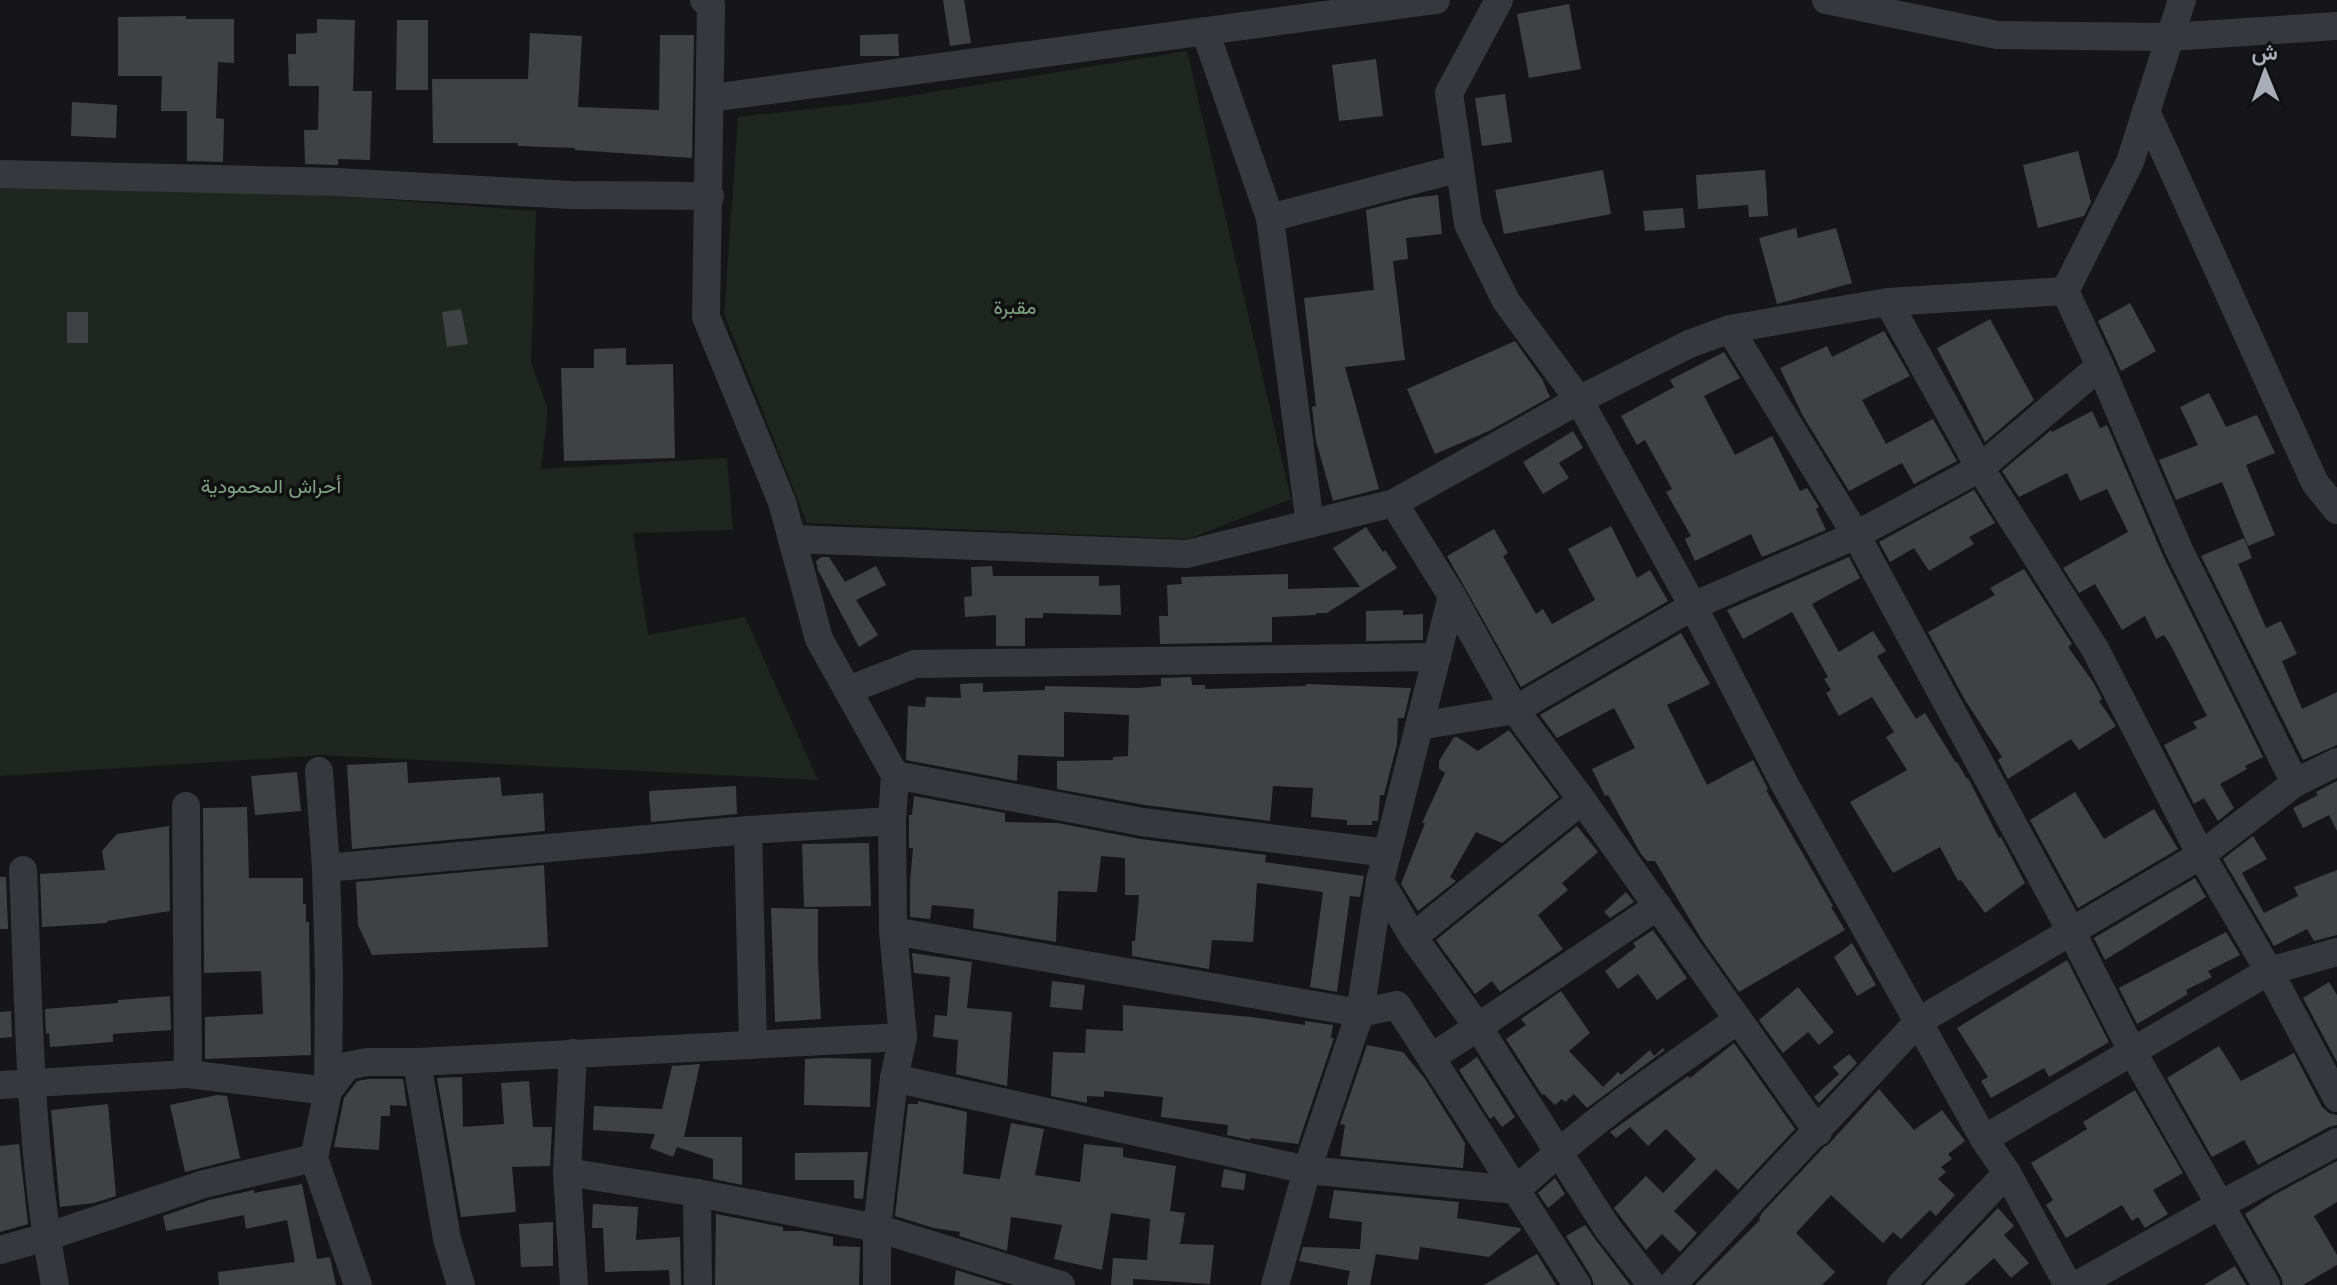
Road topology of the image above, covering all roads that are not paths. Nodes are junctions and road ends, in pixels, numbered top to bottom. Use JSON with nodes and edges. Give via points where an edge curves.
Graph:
{"nodes":[{"id":1,"x":704,"y":0,"type":"edge"},
{"id":2,"x":1436,"y":0,"type":"edge"},
{"id":3,"x":1499,"y":0,"type":"edge"},
{"id":4,"x":1826,"y":0,"type":"edge"},
{"id":5,"x":2182,"y":0,"type":"edge"},
{"id":6,"x":2337,"y":26,"type":"edge"},
{"id":7,"x":1205,"y":31,"type":"junction"},
{"id":8,"x":2170,"y":37,"type":"junction"},
{"id":9,"x":711,"y":98,"type":"junction"},
{"id":10,"x":2146,"y":111,"type":"junction"},
{"id":11,"x":1460,"y":168,"type":"junction"},
{"id":12,"x":0,"y":174,"type":"edge"},
{"id":13,"x":710,"y":196,"type":"junction"},
{"id":14,"x":1270,"y":218,"type":"junction"},
{"id":15,"x":2065,"y":291,"type":"junction"},
{"id":16,"x":1888,"y":302,"type":"junction"},
{"id":17,"x":1730,"y":329,"type":"junction"},
{"id":18,"x":2100,"y":366,"type":"junction"},
{"id":19,"x":1579,"y":400,"type":"junction"},
{"id":20,"x":1980,"y":468,"type":"junction"},
{"id":21,"x":1394,"y":503,"type":"junction"},
{"id":22,"x":2337,"y":510,"type":"edge"},
{"id":23,"x":1310,"y":524,"type":"junction"},
{"id":24,"x":1856,"y":535,"type":"junction"},
{"id":25,"x":792,"y":539,"type":"junction"},
{"id":26,"x":1452,"y":596,"type":"junction"},
{"id":27,"x":1693,"y":606,"type":"junction"},
{"id":28,"x":1437,"y":657,"type":"junction"},
{"id":29,"x":848,"y":690,"type":"junction"},
{"id":30,"x":1515,"y":710,"type":"junction"},
{"id":31,"x":1419,"y":726,"type":"junction"},
{"id":32,"x":2337,"y":762,"type":"edge"},
{"id":33,"x":319,"y":771,"type":"dead end"},
{"id":34,"x":895,"y":775,"type":"junction"},
{"id":35,"x":2295,"y":783,"type":"junction"},
{"id":36,"x":1582,"y":800,"type":"junction"},
{"id":37,"x":186,"y":806,"type":"dead end"},
{"id":38,"x":892,"y":821,"type":"junction"},
{"id":39,"x":748,"y":830,"type":"junction"},
{"id":40,"x":1387,"y":853,"type":"junction"},
{"id":41,"x":2201,"y":855,"type":"junction"},
{"id":42,"x":326,"y":868,"type":"junction"},
{"id":43,"x":23,"y":870,"type":"dead end"},
{"id":44,"x":1380,"y":881,"type":"junction"},
{"id":45,"x":1658,"y":906,"type":"junction"},
{"id":46,"x":893,"y":931,"type":"junction"},
{"id":47,"x":2072,"y":933,"type":"junction"},
{"id":48,"x":1413,"y":937,"type":"junction"},
{"id":49,"x":2337,"y":952,"type":"edge"},
{"id":50,"x":2269,"y":971,"type":"junction"},
{"id":51,"x":1360,"y":1013,"type":"junction"},
{"id":52,"x":1737,"y":1020,"type":"junction"},
{"id":53,"x":1919,"y":1021,"type":"junction"},
{"id":54,"x":1478,"y":1027,"type":"junction"},
{"id":55,"x":903,"y":1037,"type":"junction"},
{"id":56,"x":753,"y":1043,"type":"junction"},
{"id":57,"x":2132,"y":1051,"type":"junction"},
{"id":58,"x":573,"y":1053,"type":"junction"},
{"id":59,"x":1432,"y":1057,"type":"junction"},
{"id":60,"x":417,"y":1062,"type":"junction"},
{"id":61,"x":188,"y":1074,"type":"junction"},
{"id":62,"x":894,"y":1078,"type":"junction"},
{"id":63,"x":33,"y":1083,"type":"junction"},
{"id":64,"x":0,"y":1085,"type":"edge"},
{"id":65,"x":328,"y":1091,"type":"junction"},
{"id":66,"x":2337,"y":1098,"type":"edge"},
{"id":67,"x":1818,"y":1132,"type":"junction"},
{"id":68,"x":1984,"y":1139,"type":"junction"},
{"id":69,"x":2337,"y":1142,"type":"edge"},
{"id":70,"x":1558,"y":1153,"type":"junction"},
{"id":71,"x":314,"y":1158,"type":"junction"},
{"id":72,"x":1307,"y":1170,"type":"junction"},
{"id":73,"x":567,"y":1172,"type":"junction"},
{"id":74,"x":2007,"y":1173,"type":"junction"},
{"id":75,"x":1516,"y":1190,"type":"junction"},
{"id":76,"x":697,"y":1193,"type":"junction"},
{"id":77,"x":2220,"y":1205,"type":"junction"},
{"id":78,"x":877,"y":1228,"type":"junction"},
{"id":79,"x":46,"y":1237,"type":"junction"},
{"id":80,"x":0,"y":1250,"type":"edge"},
{"id":81,"x":55,"y":1285,"type":"edge"},
{"id":82,"x":358,"y":1285,"type":"edge"},
{"id":83,"x":461,"y":1285,"type":"edge"},
{"id":84,"x":574,"y":1285,"type":"edge"},
{"id":85,"x":698,"y":1285,"type":"edge"},
{"id":86,"x":877,"y":1285,"type":"edge"},
{"id":87,"x":1061,"y":1285,"type":"edge"},
{"id":88,"x":1275,"y":1285,"type":"edge"},
{"id":89,"x":1577,"y":1285,"type":"edge"},
{"id":90,"x":1652,"y":1285,"type":"edge"},
{"id":91,"x":1672,"y":1285,"type":"edge"},
{"id":92,"x":1901,"y":1285,"type":"edge"},
{"id":93,"x":2068,"y":1285,"type":"edge"},
{"id":94,"x":2077,"y":1285,"type":"edge"},
{"id":95,"x":2266,"y":1285,"type":"edge"}],
"edges":[{"from":1,"to":9,"type":"street","via":[[711,5]]},
{"from":2,"to":7,"type":"street"},
{"from":3,"to":11,"type":"street","via":[[1449,93]]},
{"from":4,"to":8,"type":"street","via":[[1997,35]]},
{"from":5,"to":8,"type":"street"},
{"from":6,"to":8,"type":"street"},
{"from":7,"to":9,"type":"street"},
{"from":7,"to":14,"type":"street"},
{"from":8,"to":10,"type":"street"},
{"from":9,"to":13,"type":"street"},
{"from":10,"to":15,"type":"street","via":[[2130,162]]},
{"from":10,"to":22,"type":"street","via":[[2315,483]]},
{"from":11,"to":14,"type":"street"},
{"from":11,"to":19,"type":"street","via":[[1468,224],[1506,301]]},
{"from":12,"to":13,"type":"street"},
{"from":13,"to":25,"type":"street","via":[[706,317],[782,502]]},
{"from":14,"to":23,"type":"street"},
{"from":15,"to":16,"type":"street"},
{"from":15,"to":18,"type":"street"},
{"from":16,"to":17,"type":"street"},
{"from":16,"to":20,"type":"street"},
{"from":17,"to":19,"type":"street"},
{"from":17,"to":24,"type":"street"},
{"from":18,"to":20,"type":"street"},
{"from":18,"to":35,"type":"street","via":[[2179,550]]},
{"from":19,"to":21,"type":"street"},
{"from":19,"to":27,"type":"street"},
{"from":20,"to":24,"type":"street"},
{"from":20,"to":41,"type":"street","via":[[2095,649]]},
{"from":21,"to":23,"type":"street"},
{"from":21,"to":26,"type":"street"},
{"from":23,"to":25,"type":"street","via":[[1187,554]]},
{"from":24,"to":27,"type":"street"},
{"from":24,"to":47,"type":"street"},
{"from":25,"to":29,"type":"street","via":[[819,639]]},
{"from":26,"to":28,"type":"street"},
{"from":26,"to":30,"type":"street"},
{"from":27,"to":30,"type":"street"},
{"from":27,"to":53,"type":"street","via":[[1784,783]]},
{"from":28,"to":29,"type":"street","via":[[915,664]]},
{"from":28,"to":31,"type":"street"},
{"from":29,"to":34,"type":"street"},
{"from":30,"to":31,"type":"street"},
{"from":30,"to":36,"type":"street"},
{"from":31,"to":40,"type":"street"},
{"from":32,"to":35,"type":"street"},
{"from":33,"to":42,"type":"street"},
{"from":34,"to":38,"type":"street"},
{"from":34,"to":40,"type":"street","via":[[1142,822]]},
{"from":35,"to":41,"type":"street"},
{"from":36,"to":45,"type":"street"},
{"from":36,"to":48,"type":"street"},
{"from":37,"to":61,"type":"street"},
{"from":38,"to":39,"type":"street"},
{"from":38,"to":46,"type":"street"},
{"from":39,"to":42,"type":"street"},
{"from":39,"to":56,"type":"street"},
{"from":40,"to":44,"type":"street"},
{"from":41,"to":47,"type":"street"},
{"from":41,"to":50,"type":"street"},
{"from":42,"to":65,"type":"street"},
{"from":43,"to":63,"type":"street"},
{"from":44,"to":48,"type":"street"},
{"from":44,"to":51,"type":"street"},
{"from":45,"to":52,"type":"street"},
{"from":45,"to":54,"type":"street"},
{"from":46,"to":51,"type":"street"},
{"from":46,"to":55,"type":"street"},
{"from":47,"to":53,"type":"street"},
{"from":47,"to":57,"type":"street"},
{"from":48,"to":54,"type":"street"},
{"from":49,"to":50,"type":"street"},
{"from":50,"to":57,"type":"street"},
{"from":50,"to":66,"type":"street"},
{"from":51,"to":59,"type":"street","via":[[1397,1005]]},
{"from":51,"to":72,"type":"street"},
{"from":52,"to":67,"type":"street"},
{"from":52,"to":70,"type":"street"},
{"from":53,"to":67,"type":"street"},
{"from":53,"to":68,"type":"street"},
{"from":54,"to":59,"type":"street"},
{"from":54,"to":70,"type":"street"},
{"from":55,"to":56,"type":"street"},
{"from":55,"to":62,"type":"street"},
{"from":56,"to":58,"type":"street"},
{"from":57,"to":68,"type":"street"},
{"from":57,"to":77,"type":"street"},
{"from":58,"to":60,"type":"street"},
{"from":58,"to":73,"type":"street"},
{"from":59,"to":75,"type":"street"},
{"from":60,"to":65,"type":"street","via":[[347,1066]]},
{"from":60,"to":83,"type":"street","via":[[447,1239]]},
{"from":61,"to":63,"type":"street"},
{"from":61,"to":65,"type":"street"},
{"from":62,"to":72,"type":"street"},
{"from":62,"to":78,"type":"street"},
{"from":63,"to":64,"type":"street"},
{"from":63,"to":79,"type":"street"},
{"from":65,"to":71,"type":"street"},
{"from":67,"to":91,"type":"street"},
{"from":68,"to":74,"type":"street"},
{"from":69,"to":77,"type":"street"},
{"from":70,"to":75,"type":"street"},
{"from":70,"to":90,"type":"street"},
{"from":71,"to":79,"type":"street","via":[[204,1184]]},
{"from":71,"to":82,"type":"street"},
{"from":72,"to":75,"type":"street"},
{"from":72,"to":88,"type":"street"},
{"from":73,"to":76,"type":"street"},
{"from":73,"to":84,"type":"street"},
{"from":74,"to":92,"type":"street"},
{"from":74,"to":93,"type":"street"},
{"from":75,"to":89,"type":"street"},
{"from":76,"to":78,"type":"street"},
{"from":76,"to":85,"type":"street"},
{"from":77,"to":94,"type":"street"},
{"from":77,"to":95,"type":"street"},
{"from":78,"to":86,"type":"street"},
{"from":78,"to":87,"type":"street"},
{"from":79,"to":80,"type":"street"},
{"from":79,"to":81,"type":"street"}]}
